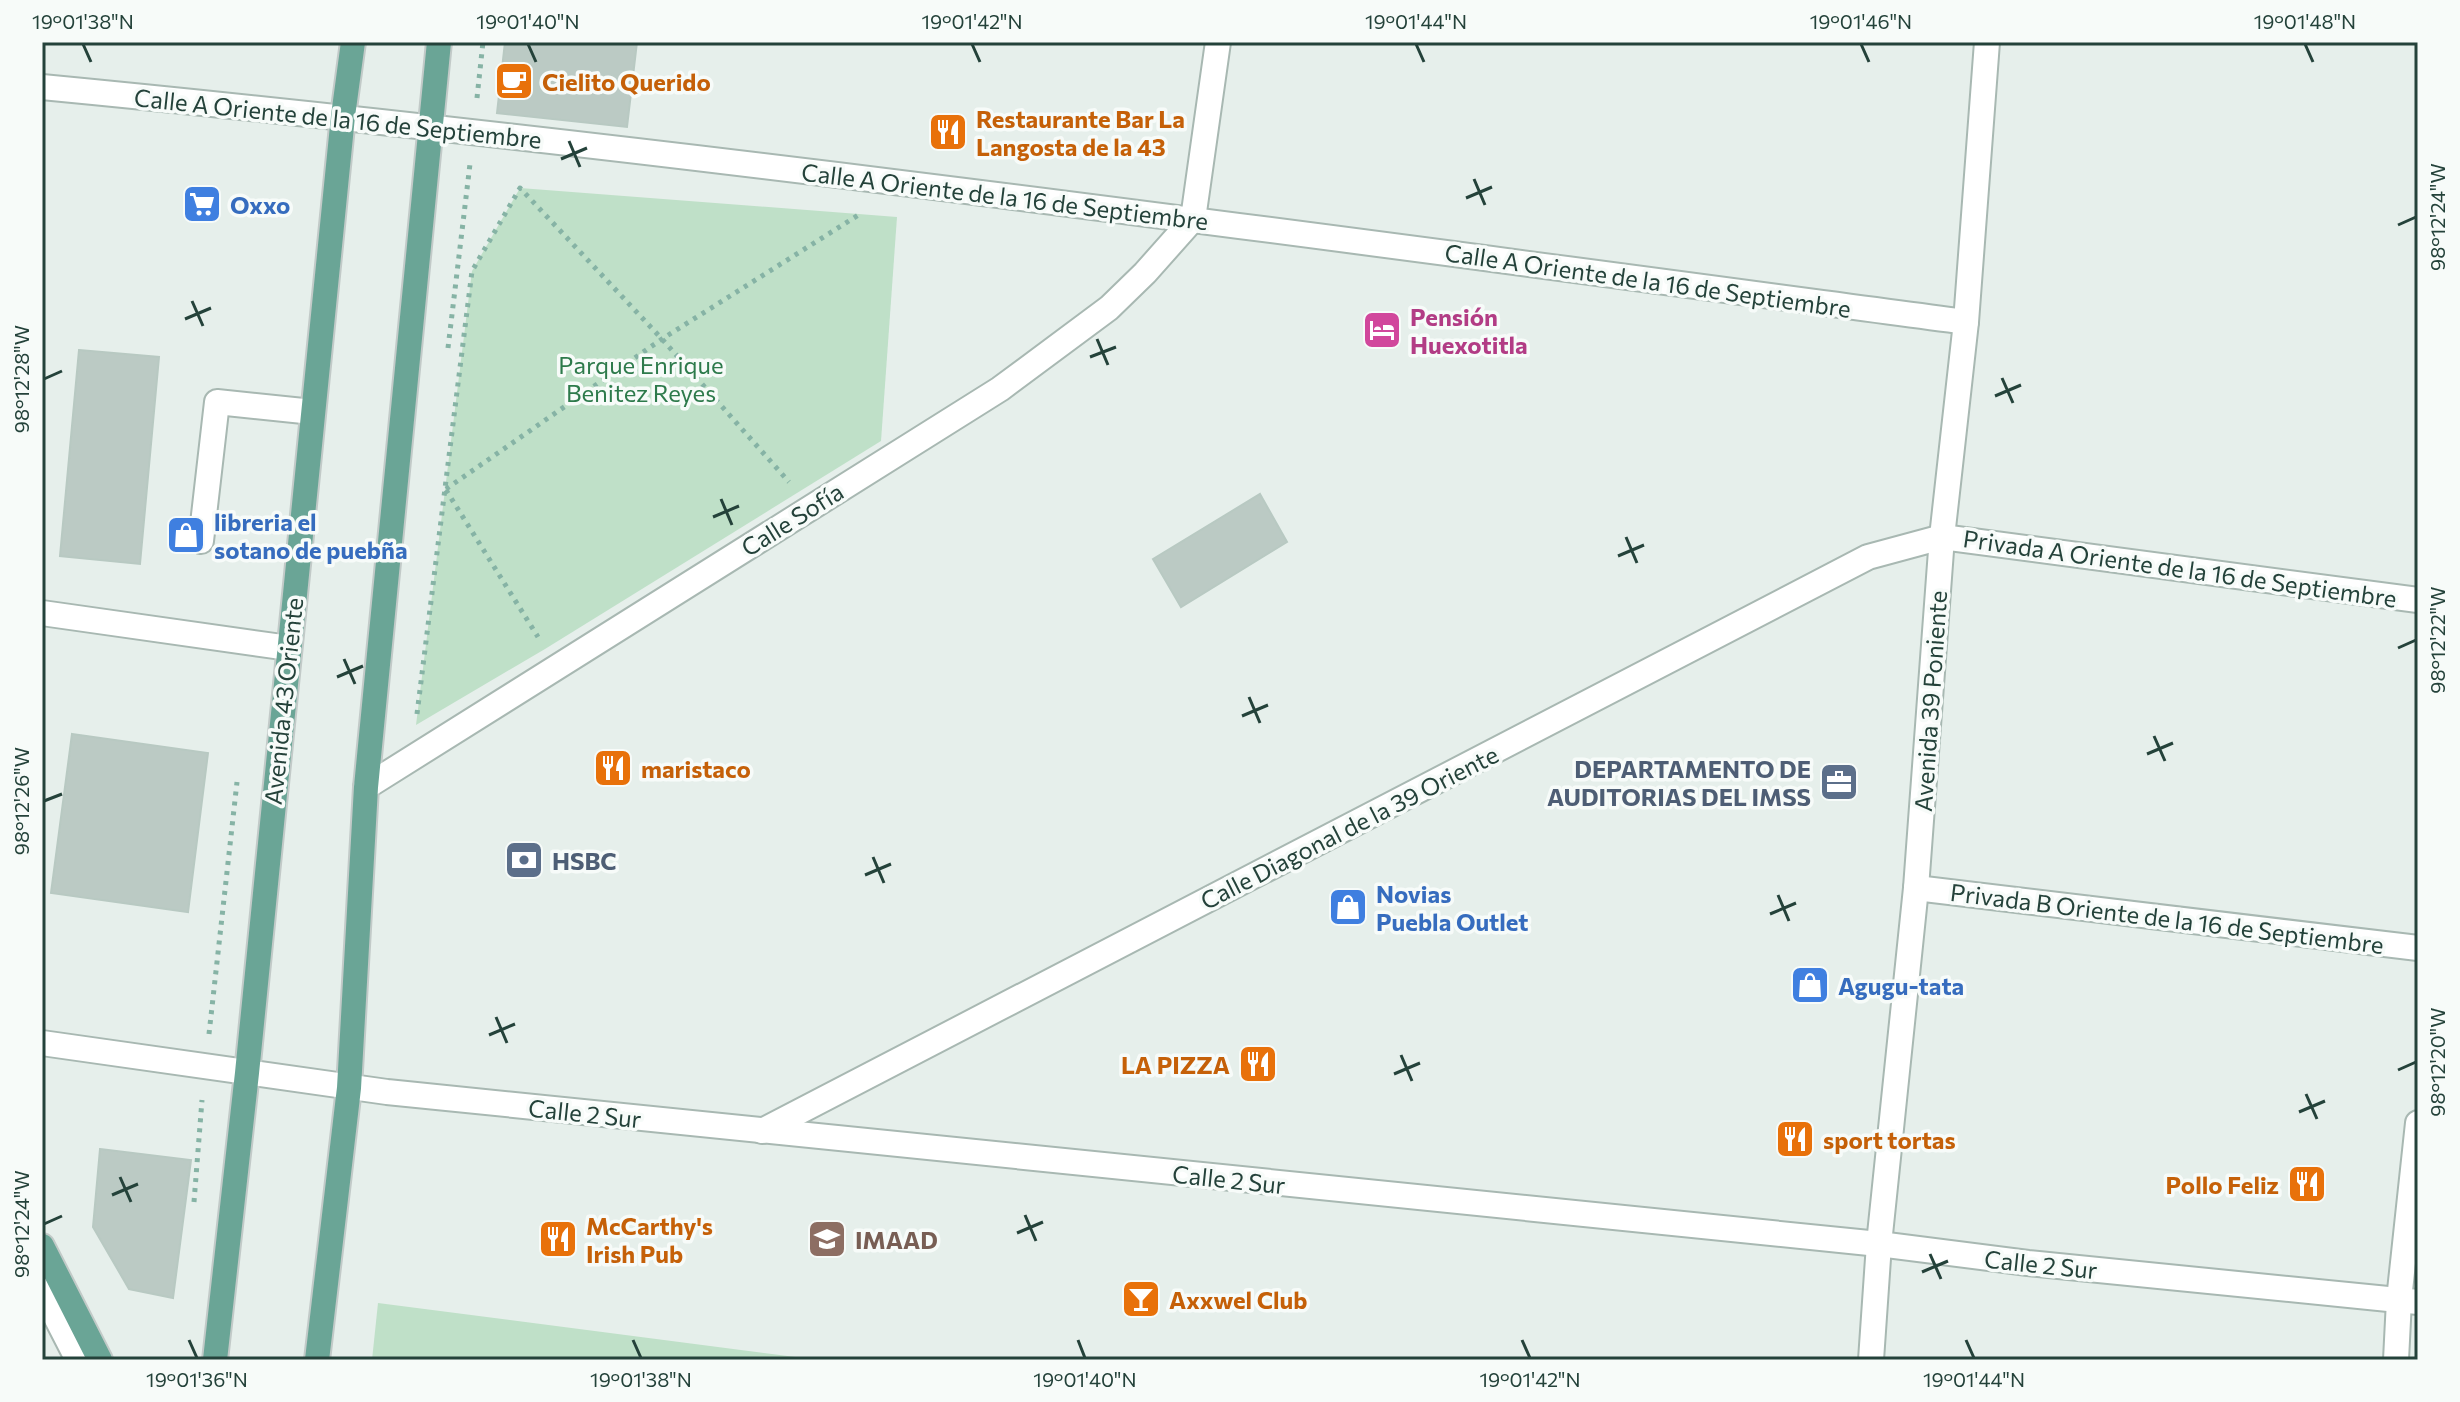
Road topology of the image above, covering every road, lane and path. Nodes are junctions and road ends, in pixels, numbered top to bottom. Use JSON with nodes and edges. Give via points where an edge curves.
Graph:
{"nodes":[{"id":1,"x":353,"y":42,"type":"edge"},
{"id":2,"x":439,"y":42,"type":"edge"},
{"id":3,"x":1218,"y":42,"type":"edge"},
{"id":4,"x":1987,"y":42,"type":"edge"},
{"id":5,"x":42,"y":87,"type":"edge"},
{"id":6,"x":343,"y":116,"type":"junction"},
{"id":7,"x":431,"y":126,"type":"junction"},
{"id":8,"x":860,"y":213,"type":"dead end"},
{"id":9,"x":1193,"y":219,"type":"junction"},
{"id":10,"x":1966,"y":322,"type":"junction"},
{"id":11,"x":662,"y":339,"type":"junction"},
{"id":12,"x":313,"y":412,"type":"junction"},
{"id":13,"x":446,"y":489,"type":"junction"},
{"id":14,"x":798,"y":492,"type":"dead end"},
{"id":15,"x":1942,"y":537,"type":"junction"},
{"id":16,"x":201,"y":541,"type":"dead end"},
{"id":17,"x":2418,"y":600,"type":"edge"},
{"id":18,"x":42,"y":613,"type":"edge"},
{"id":19,"x":289,"y":648,"type":"junction"},
{"id":20,"x":545,"y":649,"type":"dead end"},
{"id":21,"x":405,"y":762,"type":"junction"},
{"id":22,"x":366,"y":787,"type":"junction"},
{"id":23,"x":1916,"y":888,"type":"junction"},
{"id":24,"x":2418,"y":948,"type":"edge"},
{"id":25,"x":42,"y":1043,"type":"edge"},
{"id":26,"x":247,"y":1073,"type":"junction"},
{"id":27,"x":349,"y":1088,"type":"junction"},
{"id":28,"x":2418,"y":1123,"type":"edge"},
{"id":29,"x":762,"y":1131,"type":"junction"},
{"id":30,"x":1879,"y":1244,"type":"junction"},
{"id":31,"x":42,"y":1246,"type":"edge"},
{"id":32,"x":42,"y":1290,"type":"edge"},
{"id":33,"x":2409,"y":1301,"type":"edge"},
{"id":34,"x":78,"y":1360,"type":"edge"},
{"id":35,"x":100,"y":1360,"type":"edge"},
{"id":36,"x":215,"y":1360,"type":"edge"},
{"id":37,"x":317,"y":1360,"type":"edge"},
{"id":38,"x":624,"y":1360,"type":"edge"},
{"id":39,"x":633,"y":1360,"type":"edge"},
{"id":40,"x":1871,"y":1360,"type":"edge"},
{"id":41,"x":2396,"y":1360,"type":"edge"}],
"edges":[{"from":1,"to":6,"type":"main road","name":"Avenida 43 Oriente"},
{"from":2,"to":7,"type":"main road"},
{"from":3,"to":9,"type":"street"},
{"from":4,"to":10,"type":"street","name":"Avenida 39 Poniente"},
{"from":5,"to":6,"type":"street","name":"Calle A Oriente de la 16 de Septiembre"},
{"from":6,"to":7,"type":"street","name":"Calle A Oriente de la 16 de Septiembre"},
{"from":6,"to":12,"type":"main road","name":"Avenida 43 Oriente"},
{"from":7,"to":9,"type":"street","name":"Calle A Oriente de la 16 de Septiembre"},
{"from":7,"to":22,"type":"main road"},
{"from":8,"to":11,"type":"path"},
{"from":9,"to":10,"type":"street","name":"Calle A Oriente de la 16 de Septiembre"},
{"from":9,"to":21,"type":"street","name":"Calle Sofía","via":[[1109,308],[1000,389]]},
{"from":10,"to":15,"type":"street","name":"Avenida 39 Poniente"},
{"from":11,"to":13,"type":"path"},
{"from":11,"to":13,"type":"path","via":[[520,188],[472,271]]},
{"from":11,"to":14,"type":"path"},
{"from":12,"to":16,"type":"street","via":[[217,402]]},
{"from":12,"to":19,"type":"main road","name":"Avenida 43 Oriente"},
{"from":13,"to":20,"type":"path"},
{"from":13,"to":21,"type":"path","via":[[416,725]]},
{"from":15,"to":17,"type":"street","name":"Privada A Oriente de la 16 de Septiembre"},
{"from":15,"to":23,"type":"street","name":"Avenida 39 Poniente"},
{"from":15,"to":29,"type":"street","name":"Calle Diagonal de la 39 Oriente","via":[[1868,557]]},
{"from":18,"to":19,"type":"street"},
{"from":19,"to":26,"type":"main road","name":"Avenida 43 Oriente"},
{"from":21,"to":22,"type":"street","name":"Calle Sofía"},
{"from":22,"to":27,"type":"main road"},
{"from":23,"to":24,"type":"street","name":"Privada B Oriente de la 16 de Septiembre"},
{"from":23,"to":30,"type":"street","name":"Avenida 39 Poniente"},
{"from":25,"to":26,"type":"street","name":"Calle 2 Sur"},
{"from":26,"to":27,"type":"street","name":"Calle 2 Sur"},
{"from":26,"to":36,"type":"main road","name":"Avenida 43 Oriente"},
{"from":27,"to":29,"type":"street","name":"Calle 2 Sur"},
{"from":27,"to":37,"type":"main road"},
{"from":28,"to":33,"type":"street"},
{"from":29,"to":30,"type":"street","name":"Calle 2 Sur"},
{"from":30,"to":33,"type":"street","name":"Calle 2 Sur"},
{"from":30,"to":40,"type":"street","name":"Avenida 39 Poniente"},
{"from":31,"to":35,"type":"main road"},
{"from":32,"to":34,"type":"street"},
{"from":33,"to":41,"type":"street"},
{"from":38,"to":39,"type":"path"}]}
